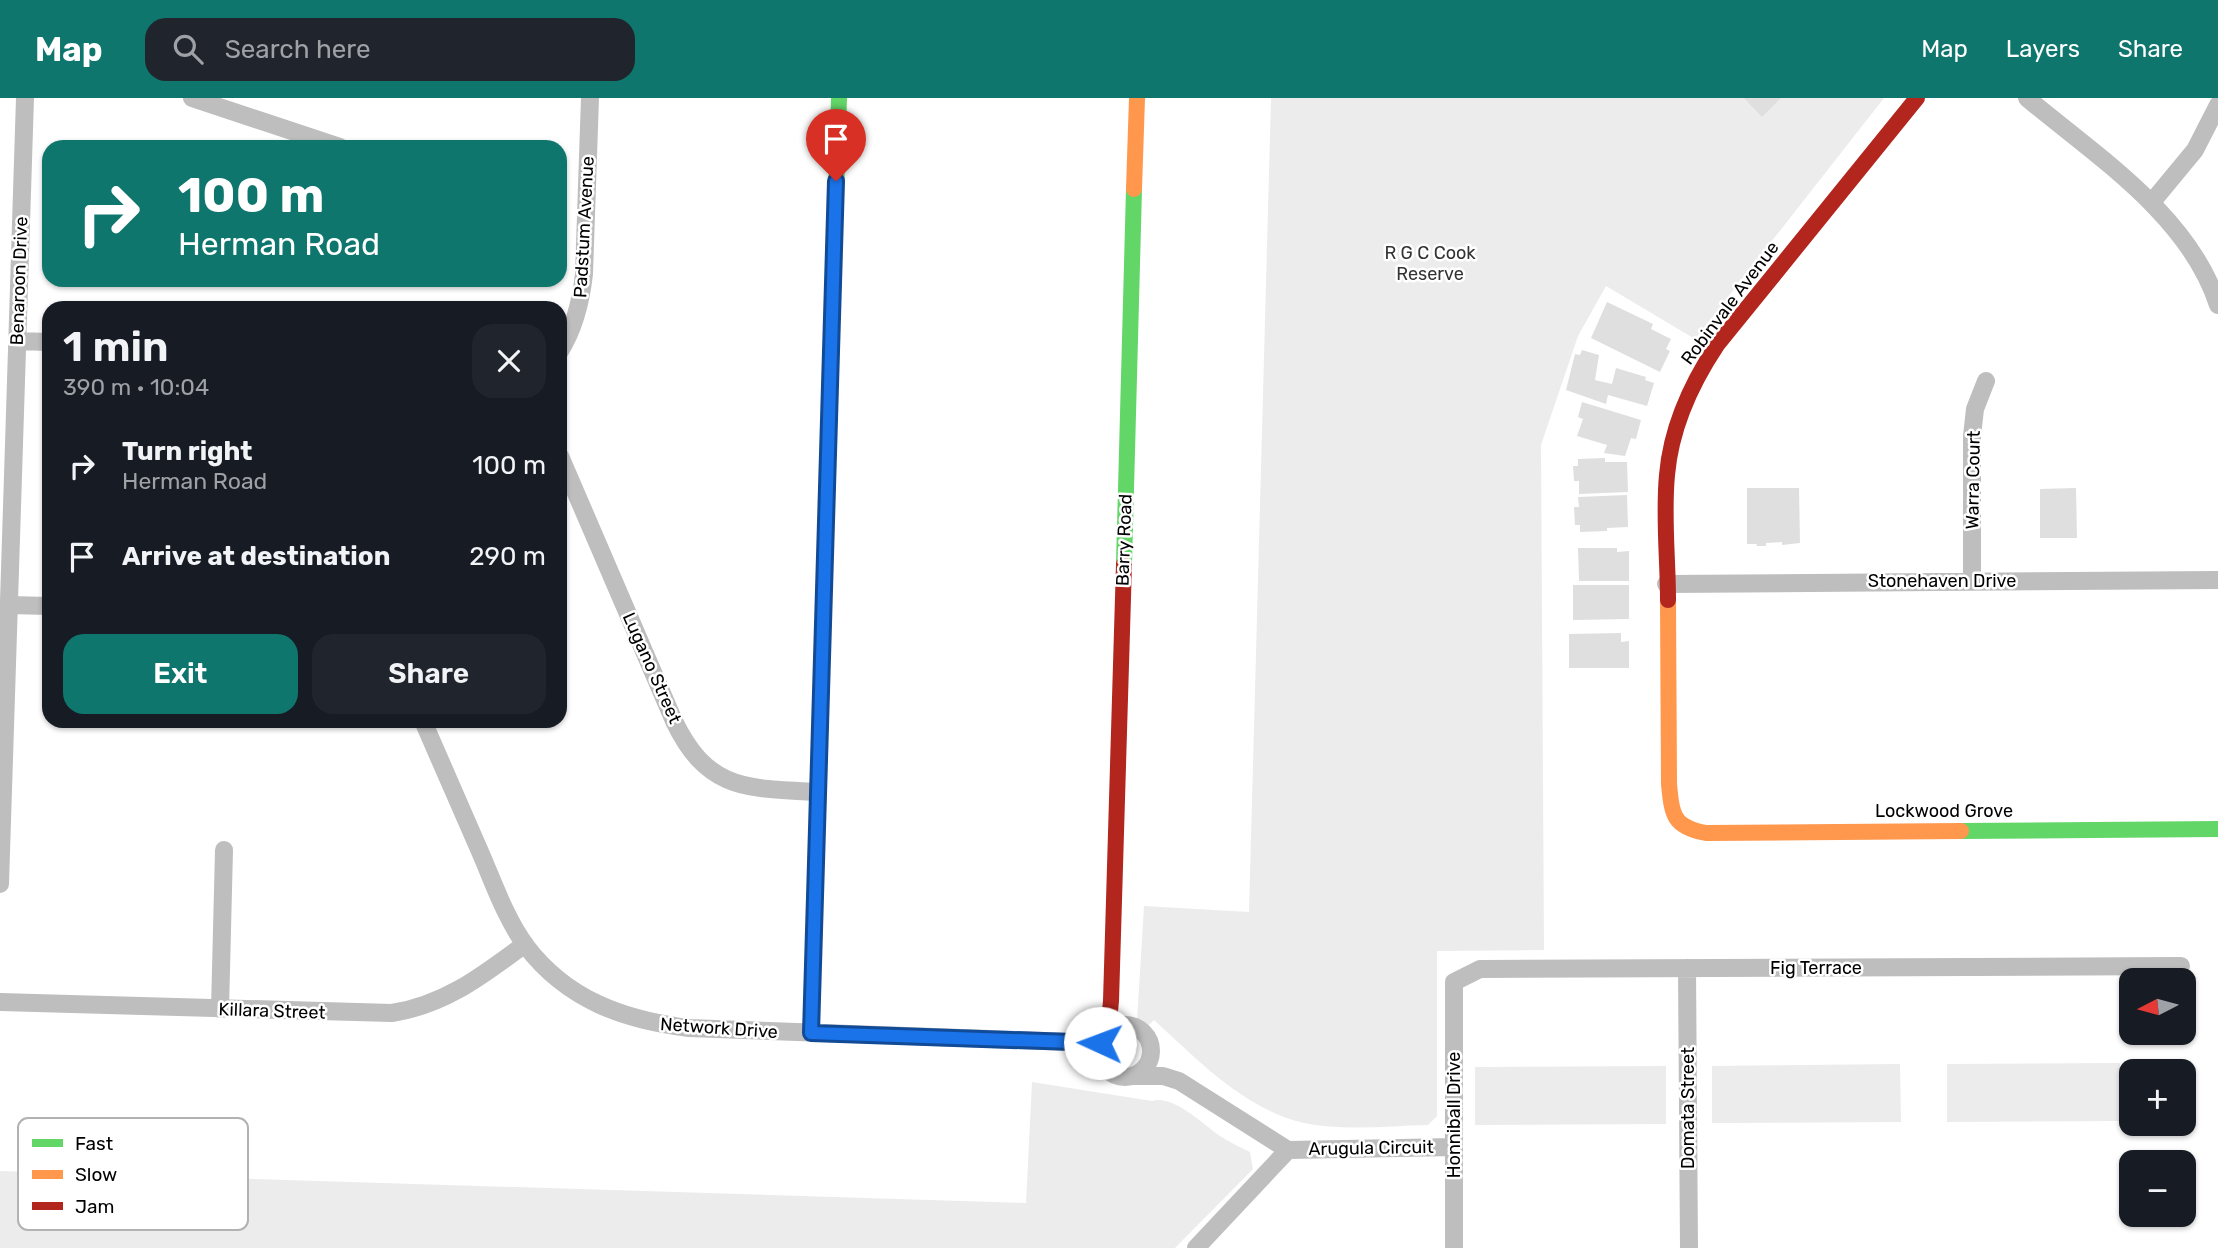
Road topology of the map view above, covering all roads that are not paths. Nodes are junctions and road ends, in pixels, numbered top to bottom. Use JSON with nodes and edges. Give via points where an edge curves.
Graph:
{"nodes":[{"id":1,"x":25,"y":98,"type":"edge"},
{"id":2,"x":192,"y":98,"type":"edge"},
{"id":3,"x":590,"y":98,"type":"edge"},
{"id":4,"x":839,"y":98,"type":"edge"},
{"id":5,"x":1136,"y":98,"type":"edge"},
{"id":6,"x":1917,"y":98,"type":"edge"},
{"id":7,"x":2027,"y":98,"type":"edge"},
{"id":8,"x":2218,"y":105,"type":"edge"},
{"id":9,"x":319,"y":140,"type":"edge"},
{"id":10,"x":2152,"y":202,"type":"junction"},
{"id":11,"x":2218,"y":305,"type":"edge"},
{"id":12,"x":567,"y":336,"type":"edge"},
{"id":13,"x":17,"y":341,"type":"junction"},
{"id":14,"x":42,"y":342,"type":"edge"},
{"id":15,"x":1986,"y":381,"type":"dead end"},
{"id":16,"x":567,"y":472,"type":"edge"},
{"id":17,"x":2218,"y":580,"type":"edge"},
{"id":18,"x":1972,"y":581,"type":"junction"},
{"id":19,"x":1666,"y":584,"type":"junction"},
{"id":20,"x":9,"y":605,"type":"junction"},
{"id":21,"x":42,"y":607,"type":"edge"},
{"id":22,"x":426,"y":728,"type":"edge"},
{"id":23,"x":818,"y":792,"type":"junction"},
{"id":24,"x":1675,"y":820,"type":"joint"},
{"id":25,"x":2218,"y":829,"type":"edge"},
{"id":26,"x":224,"y":850,"type":"dead end"},
{"id":27,"x":0,"y":884,"type":"edge"},
{"id":28,"x":525,"y":944,"type":"junction"},
{"id":29,"x":2181,"y":966,"type":"dead end"},
{"id":30,"x":1687,"y":968,"type":"junction"},
{"id":31,"x":1112,"y":982,"type":"junction"},
{"id":32,"x":1454,"y":982,"type":"joint"},
{"id":33,"x":0,"y":1002,"type":"edge"},
{"id":34,"x":220,"y":1009,"type":"junction"},
{"id":35,"x":1132,"y":1025,"type":"junction"},
{"id":36,"x":811,"y":1033,"type":"junction"},
{"id":37,"x":1104,"y":1037,"type":"junction"},
{"id":38,"x":1148,"y":1039,"type":"junction"},
{"id":39,"x":1133,"y":1076,"type":"junction"},
{"id":40,"x":1179,"y":1081,"type":"junction"},
{"id":41,"x":1454,"y":1147,"type":"junction"},
{"id":42,"x":1288,"y":1150,"type":"junction"},
{"id":43,"x":1196,"y":1248,"type":"edge"},
{"id":44,"x":1454,"y":1248,"type":"edge"},
{"id":45,"x":1689,"y":1248,"type":"edge"}],
"edges":[{"from":1,"to":13,"type":"street","name":"Benaroon Drive"},
{"from":2,"to":9,"type":"street"},
{"from":3,"to":12,"type":"street","name":"Padstum Avenue","via":[[584,274],[578,312]]},
{"from":4,"to":23,"type":"street"},
{"from":5,"to":31,"type":"street","name":"Barry Road"},
{"from":6,"to":19,"type":"street","name":"Robinvale Avenue","via":[[1717,345],[1691,387],[1675,431],[1667,476]]},
{"from":7,"to":10,"type":"street"},
{"from":8,"to":10,"type":"street","via":[[2195,150]]},
{"from":10,"to":11,"type":"street","via":[[2188,245]]},
{"from":13,"to":14,"type":"street"},
{"from":13,"to":20,"type":"street","name":"Benaroon Drive"},
{"from":15,"to":18,"type":"street","name":"Warra Court","via":[[1975,409],[1972,436]]},
{"from":16,"to":23,"type":"street","name":"Lugano Street","via":[[674,720],[697,758],[729,782]]},
{"from":17,"to":18,"type":"street","name":"Stonehaven Drive"},
{"from":18,"to":19,"type":"street","name":"Stonehaven Drive"},
{"from":19,"to":24,"type":"street","name":"Robinvale Avenue","via":[[1669,784]]},
{"from":20,"to":21,"type":"street"},
{"from":20,"to":27,"type":"street","name":"Benaroon Drive"},
{"from":22,"to":28,"type":"street","name":"Network Drive","via":[[501,901]]},
{"from":23,"to":36,"type":"street"},
{"from":24,"to":25,"type":"street","name":"Lockwood Grove","via":[[1688,831],[1706,833]]},
{"from":26,"to":34,"type":"street"},
{"from":28,"to":34,"type":"street","name":"Killara Street","via":[[450,996],[409,1010]]},
{"from":28,"to":36,"type":"street","name":"Network Drive","via":[[559,979],[619,1014],[688,1028]]},
{"from":29,"to":30,"type":"street","name":"Fig Terrace"},
{"from":30,"to":32,"type":"street","name":"Fig Terrace","via":[[1480,970]]},
{"from":30,"to":45,"type":"street","name":"Domata Street"},
{"from":31,"to":35,"type":"street","name":"Barry Road"},
{"from":31,"to":37,"type":"street","name":"Barry Road"},
{"from":32,"to":41,"type":"street","name":"Honniball Drive"},
{"from":33,"to":34,"type":"street","name":"Killara Street"},
{"from":35,"to":37,"type":"street","via":[[1121,1024]]},
{"from":35,"to":38,"type":"street"},
{"from":36,"to":37,"type":"street","name":"Network Drive"},
{"from":37,"to":39,"type":"street","via":[[1099,1056],[1104,1067],[1112,1074]]},
{"from":38,"to":39,"type":"street","via":[[1149,1061]]},
{"from":38,"to":40,"type":"street"},
{"from":39,"to":40,"type":"street"},
{"from":40,"to":42,"type":"street","name":"Arugula Circuit"},
{"from":41,"to":42,"type":"street","name":"Arugula Circuit"},
{"from":41,"to":44,"type":"street","name":"Honniball Drive"},
{"from":42,"to":43,"type":"street","name":"Arugula Circuit"}]}
